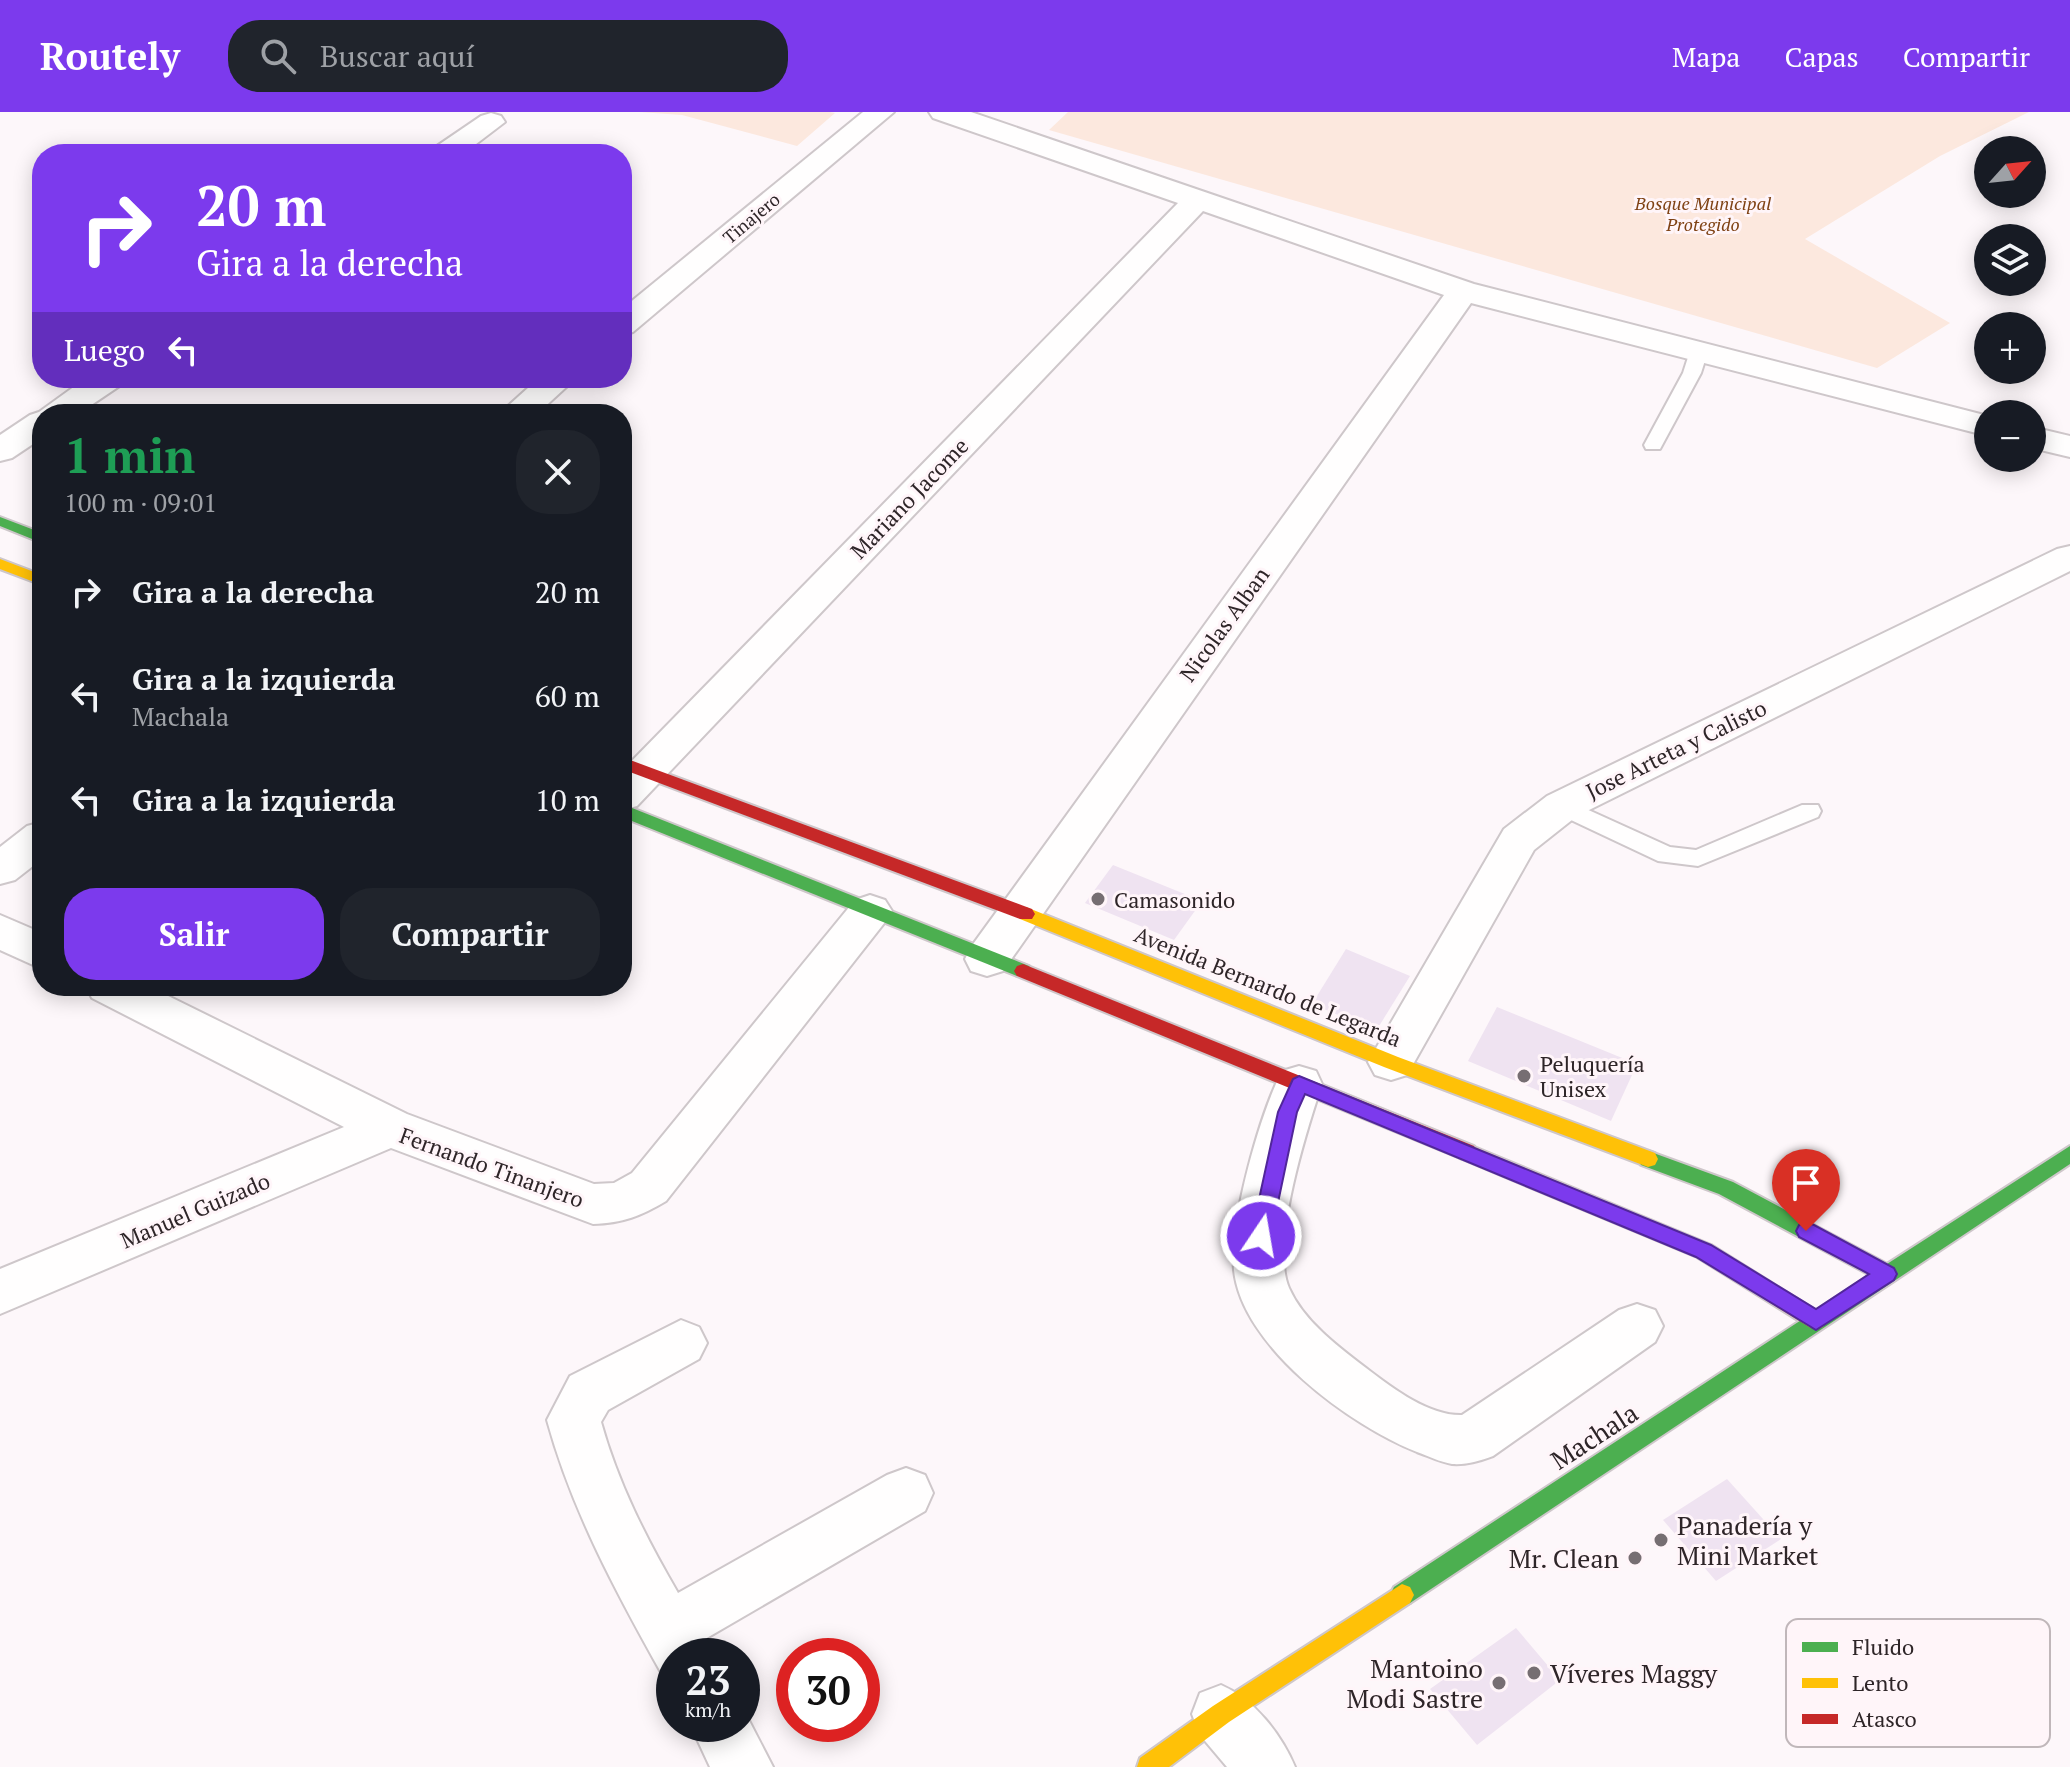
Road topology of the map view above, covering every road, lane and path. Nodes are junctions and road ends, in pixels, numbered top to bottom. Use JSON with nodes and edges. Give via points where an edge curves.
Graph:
{"nodes":[{"id":1,"x":880,"y":112,"type":"edge"},
{"id":2,"x":943,"y":112,"type":"edge"},
{"id":3,"x":491,"y":122,"type":"dead end"},
{"id":4,"x":459,"y":144,"type":"edge"},
{"id":5,"x":1197,"y":200,"type":"junction"},
{"id":6,"x":1463,"y":291,"type":"junction"},
{"id":7,"x":632,"y":317,"type":"edge"},
{"id":8,"x":1699,"y":351,"type":"junction"},
{"id":9,"x":94,"y":388,"type":"edge"},
{"id":10,"x":547,"y":388,"type":"edge"},
{"id":11,"x":70,"y":404,"type":"edge"},
{"id":12,"x":528,"y":404,"type":"edge"},
{"id":13,"x":1974,"y":422,"type":"edge"},
{"id":14,"x":32,"y":429,"type":"edge"},
{"id":15,"x":2046,"y":441,"type":"edge"},
{"id":16,"x":1653,"y":445,"type":"dead end"},
{"id":17,"x":2070,"y":447,"type":"edge"},
{"id":18,"x":0,"y":451,"type":"edge"},
{"id":19,"x":0,"y":521,"type":"edge"},
{"id":20,"x":32,"y":534,"type":"edge"},
{"id":21,"x":2070,"y":557,"type":"edge"},
{"id":22,"x":0,"y":564,"type":"edge"},
{"id":23,"x":32,"y":576,"type":"edge"},
{"id":24,"x":632,"y":775,"type":"edge"},
{"id":25,"x":632,"y":778,"type":"edge"},
{"id":26,"x":1562,"y":806,"type":"junction"},
{"id":27,"x":1810,"y":811,"type":"dead end"},
{"id":28,"x":632,"y":814,"type":"edge"},
{"id":29,"x":32,"y":845,"type":"edge"},
{"id":30,"x":0,"y":869,"type":"edge"},
{"id":31,"x":870,"y":911,"type":"junction"},
{"id":32,"x":1019,"y":911,"type":"junction"},
{"id":33,"x":0,"y":931,"type":"edge"},
{"id":34,"x":32,"y":947,"type":"edge"},
{"id":35,"x":987,"y":959,"type":"junction"},
{"id":36,"x":128,"y":996,"type":"edge"},
{"id":37,"x":1391,"y":1062,"type":"junction"},
{"id":38,"x":1299,"y":1084,"type":"junction"},
{"id":39,"x":390,"y":1128,"type":"junction"},
{"id":40,"x":2070,"y":1154,"type":"edge"},
{"id":41,"x":1887,"y":1274,"type":"junction"},
{"id":42,"x":0,"y":1292,"type":"edge"},
{"id":43,"x":1816,"y":1321,"type":"junction"},
{"id":44,"x":1637,"y":1326,"type":"dead end"},
{"id":45,"x":681,"y":1343,"type":"dead end"},
{"id":46,"x":906,"y":1493,"type":"dead end"},
{"id":47,"x":673,"y":1638,"type":"edge"},
{"id":48,"x":684,"y":1638,"type":"edge"},
{"id":49,"x":1221,"y":1714,"type":"junction"},
{"id":50,"x":729,"y":1742,"type":"edge"},
{"id":51,"x":743,"y":1767,"type":"edge"},
{"id":52,"x":1149,"y":1767,"type":"edge"},
{"id":53,"x":1265,"y":1767,"type":"edge"}],
"edges":[{"from":1,"to":7,"type":"street","name":"Tinajero"},
{"from":2,"to":5,"type":"street"},
{"from":3,"to":4,"type":"street"},
{"from":5,"to":6,"type":"street"},
{"from":5,"to":24,"type":"street","name":"Mariano Jacome"},
{"from":6,"to":8,"type":"street"},
{"from":6,"to":32,"type":"street","name":"Nicolas Alban"},
{"from":8,"to":13,"type":"street"},
{"from":8,"to":16,"type":"lane"},
{"from":9,"to":11,"type":"street"},
{"from":10,"to":12,"type":"street"},
{"from":14,"to":18,"type":"street"},
{"from":15,"to":17,"type":"street"},
{"from":19,"to":20,"type":"street"},
{"from":21,"to":26,"type":"street","name":"Jose Arteta y Calisto"},
{"from":22,"to":23,"type":"street"},
{"from":25,"to":32,"type":"street","name":"Avenida Bernardo de Legarda"},
{"from":26,"to":27,"type":"lane","via":[[1682,859],[1698,858]]},
{"from":26,"to":37,"type":"street","name":"Jose Arteta y Calisto","via":[[1519,840]]},
{"from":28,"to":31,"type":"street"},
{"from":29,"to":30,"type":"street"},
{"from":31,"to":35,"type":"street"},
{"from":31,"to":39,"type":"street","name":"Fernando Tinanjero","via":[[649,1187],[622,1203],[593,1204]]},
{"from":32,"to":35,"type":"street","name":"Nicolas Alban"},
{"from":32,"to":37,"type":"street","name":"Avenida Bernardo de Legarda"},
{"from":33,"to":34,"type":"street"},
{"from":35,"to":38,"type":"street"},
{"from":36,"to":39,"type":"street","name":"Fernando Tinanjero"},
{"from":37,"to":41,"type":"street","name":"Avenida Bernardo de Legarda","via":[[1726,1188]]},
{"from":38,"to":43,"type":"street","via":[[1704,1251]]},
{"from":38,"to":44,"type":"street","via":[[1287,1112],[1261,1236],[1259,1273],[1274,1310],[1294,1337],[1357,1392],[1446,1439],[1474,1439]]},
{"from":39,"to":42,"type":"street","name":"Manuel Guizado"},
{"from":40,"to":41,"type":"street","name":"Machala"},
{"from":41,"to":43,"type":"street","name":"Machala"},
{"from":43,"to":49,"type":"street","name":"Machala"},
{"from":45,"to":47,"type":"street","via":[[589,1393],[574,1420],[623,1550]]},
{"from":46,"to":48,"type":"street"},
{"from":49,"to":52,"type":"street","name":"Machala"},
{"from":49,"to":53,"type":"street"},
{"from":50,"to":51,"type":"street"}]}
